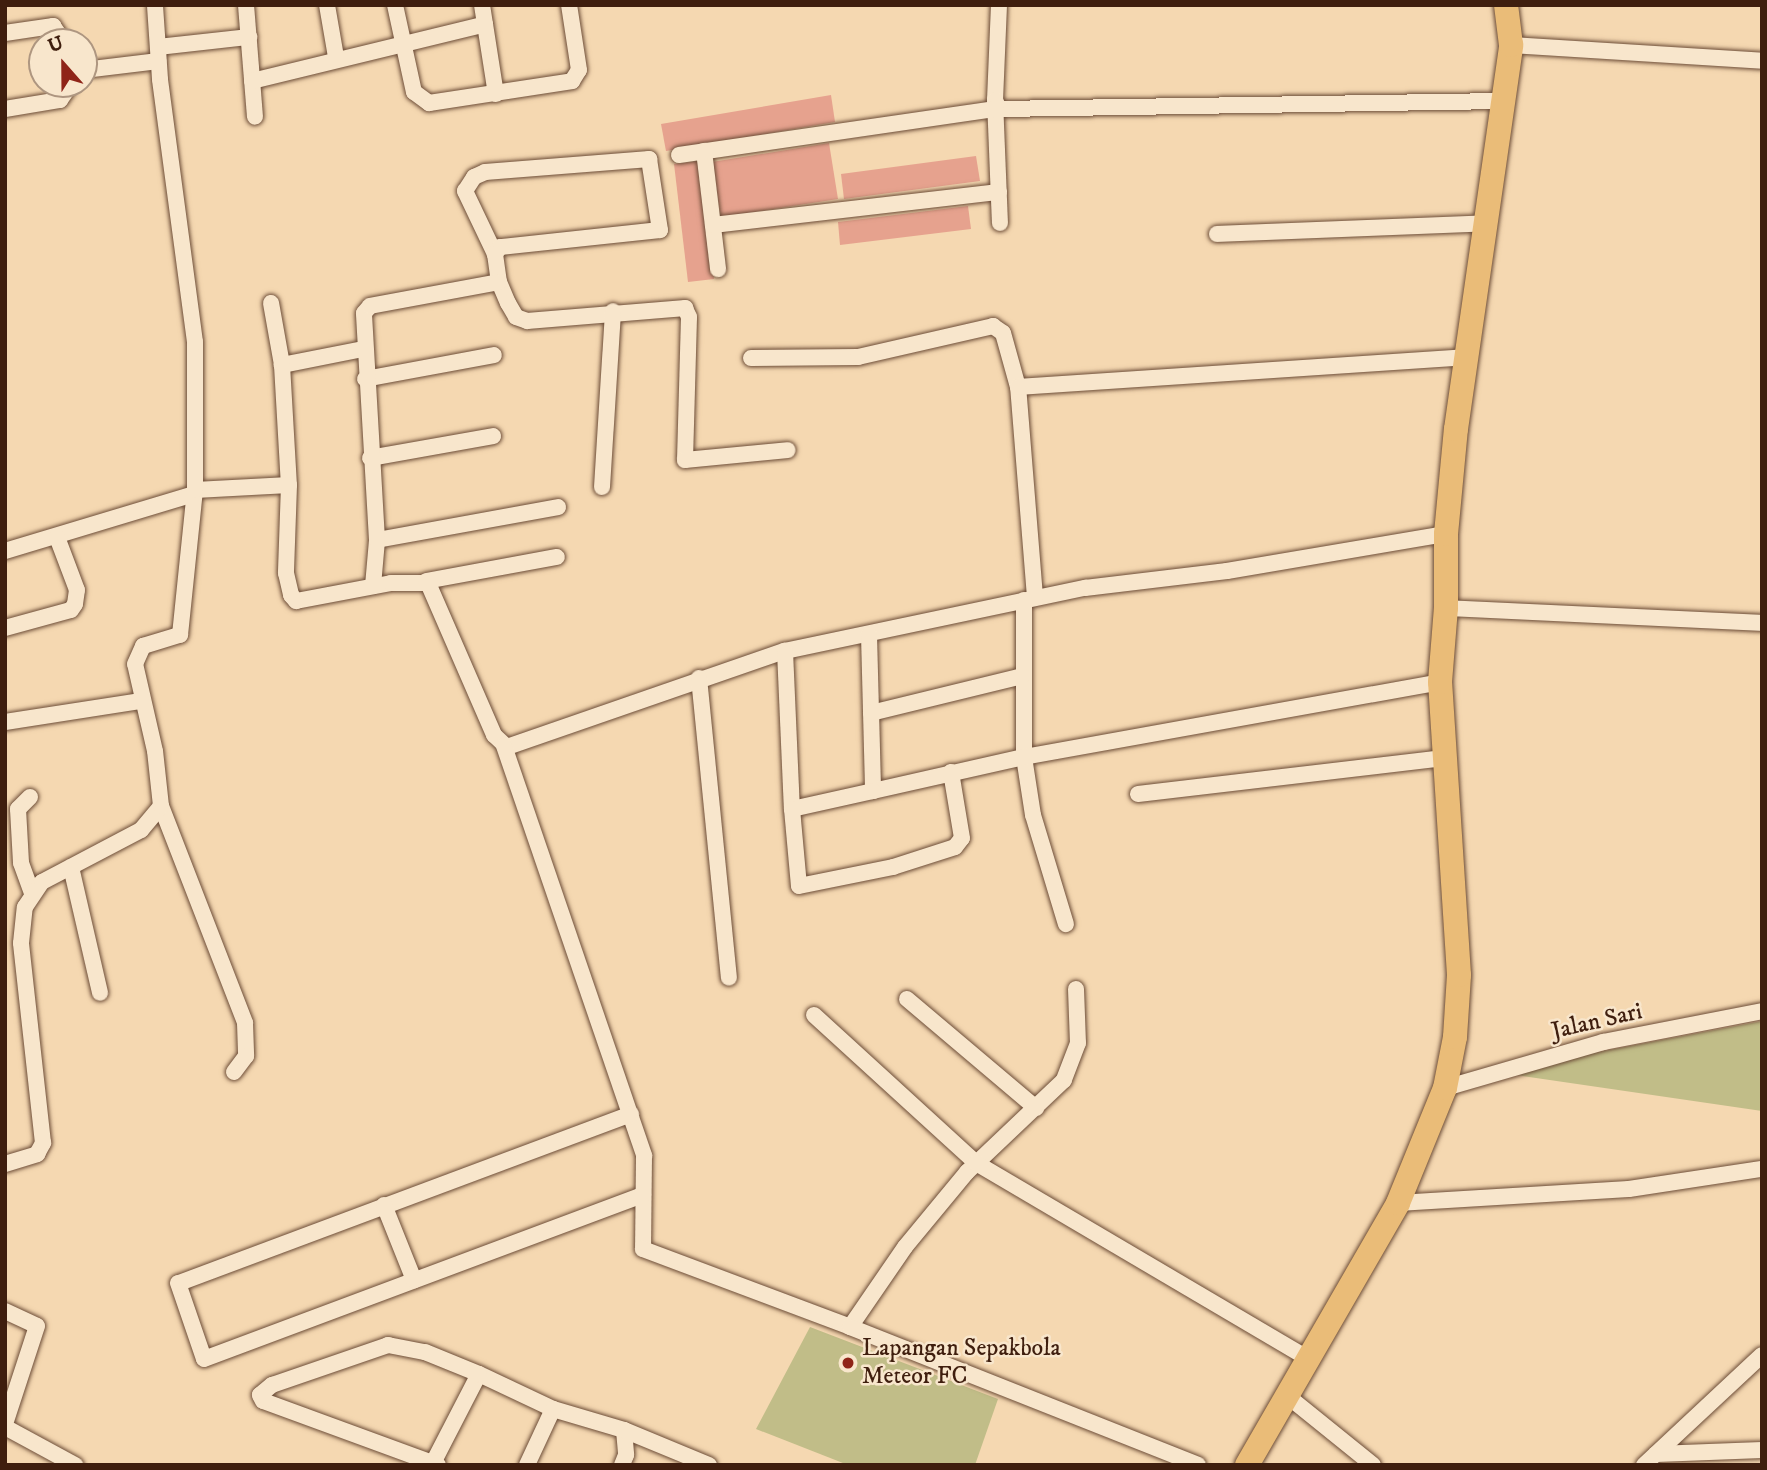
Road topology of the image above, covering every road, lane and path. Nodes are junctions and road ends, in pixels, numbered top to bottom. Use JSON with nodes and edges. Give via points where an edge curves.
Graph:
{"nodes":[{"id":1,"x":155,"y":5,"type":"edge"},
{"id":2,"x":246,"y":5,"type":"edge"},
{"id":3,"x":327,"y":5,"type":"edge"},
{"id":4,"x":395,"y":5,"type":"edge"},
{"id":5,"x":482,"y":5,"type":"edge"},
{"id":6,"x":569,"y":5,"type":"edge"},
{"id":7,"x":999,"y":5,"type":"edge"},
{"id":8,"x":1506,"y":5,"type":"edge"},
{"id":9,"x":485,"y":24,"type":"junction"},
{"id":10,"x":28,"y":30,"type":"edge"},
{"id":11,"x":5,"y":33,"type":"edge"},
{"id":12,"x":248,"y":37,"type":"junction"},
{"id":13,"x":401,"y":42,"type":"junction"},
{"id":14,"x":1511,"y":45,"type":"junction"},
{"id":15,"x":158,"y":54,"type":"junction"},
{"id":16,"x":337,"y":57,"type":"junction"},
{"id":17,"x":1762,"y":61,"type":"edge"},
{"id":18,"x":98,"y":67,"type":"edge"},
{"id":19,"x":252,"y":81,"type":"junction"},
{"id":20,"x":496,"y":94,"type":"junction"},
{"id":21,"x":61,"y":98,"type":"edge"},
{"id":22,"x":1501,"y":101,"type":"junction"},
{"id":23,"x":995,"y":104,"type":"junction"},
{"id":24,"x":5,"y":109,"type":"edge"},
{"id":25,"x":255,"y":117,"type":"dead end"},
{"id":26,"x":704,"y":151,"type":"junction"},
{"id":27,"x":679,"y":155,"type":"dead end"},
{"id":28,"x":999,"y":192,"type":"junction"},
{"id":29,"x":1000,"y":223,"type":"dead end"},
{"id":30,"x":1486,"y":223,"type":"junction"},
{"id":31,"x":713,"y":225,"type":"junction"},
{"id":32,"x":1217,"y":234,"type":"dead end"},
{"id":33,"x":495,"y":254,"type":"junction"},
{"id":34,"x":718,"y":269,"type":"dead end"},
{"id":35,"x":499,"y":282,"type":"junction"},
{"id":36,"x":271,"y":303,"type":"dead end"},
{"id":37,"x":613,"y":312,"type":"junction"},
{"id":38,"x":363,"y":349,"type":"junction"},
{"id":39,"x":494,"y":355,"type":"dead end"},
{"id":40,"x":1468,"y":357,"type":"junction"},
{"id":41,"x":751,"y":358,"type":"dead end"},
{"id":42,"x":282,"y":365,"type":"junction"},
{"id":43,"x":365,"y":379,"type":"junction"},
{"id":44,"x":1018,"y":387,"type":"junction"},
{"id":45,"x":493,"y":436,"type":"dead end"},
{"id":46,"x":788,"y":450,"type":"dead end"},
{"id":47,"x":370,"y":458,"type":"junction"},
{"id":48,"x":289,"y":485,"type":"junction"},
{"id":49,"x":603,"y":487,"type":"dead end"},
{"id":50,"x":195,"y":492,"type":"junction"},
{"id":51,"x":558,"y":507,"type":"dead end"},
{"id":52,"x":1446,"y":534,"type":"junction"},
{"id":53,"x":57,"y":537,"type":"junction"},
{"id":54,"x":377,"y":540,"type":"junction"},
{"id":55,"x":5,"y":551,"type":"edge"},
{"id":56,"x":557,"y":557,"type":"dead end"},
{"id":57,"x":426,"y":581,"type":"junction"},
{"id":58,"x":373,"y":586,"type":"junction"},
{"id":59,"x":1029,"y":599,"type":"junction"},
{"id":60,"x":1447,"y":608,"type":"junction"},
{"id":61,"x":1762,"y":623,"type":"edge"},
{"id":62,"x":5,"y":628,"type":"edge"},
{"id":63,"x":869,"y":635,"type":"junction"},
{"id":64,"x":785,"y":651,"type":"junction"},
{"id":65,"x":1023,"y":676,"type":"junction"},
{"id":66,"x":699,"y":678,"type":"junction"},
{"id":67,"x":1440,"y":682,"type":"junction"},
{"id":68,"x":141,"y":701,"type":"junction"},
{"id":69,"x":871,"y":713,"type":"junction"},
{"id":70,"x":5,"y":722,"type":"edge"},
{"id":71,"x":504,"y":746,"type":"junction"},
{"id":72,"x":1024,"y":757,"type":"junction"},
{"id":73,"x":1444,"y":758,"type":"junction"},
{"id":74,"x":951,"y":772,"type":"junction"},
{"id":75,"x":873,"y":791,"type":"junction"},
{"id":76,"x":1138,"y":794,"type":"dead end"},
{"id":77,"x":30,"y":797,"type":"dead end"},
{"id":78,"x":161,"y":806,"type":"junction"},
{"id":79,"x":792,"y":809,"type":"junction"},
{"id":80,"x":12,"y":822,"type":"edge"},
{"id":81,"x":71,"y":867,"type":"junction"},
{"id":82,"x":32,"y":893,"type":"junction"},
{"id":83,"x":1066,"y":924,"type":"dead end"},
{"id":84,"x":13,"y":926,"type":"edge"},
{"id":85,"x":13,"y":941,"type":"edge"},
{"id":86,"x":729,"y":977,"type":"dead end"},
{"id":87,"x":1076,"y":989,"type":"dead end"},
{"id":88,"x":100,"y":993,"type":"dead end"},
{"id":89,"x":907,"y":999,"type":"dead end"},
{"id":90,"x":1762,"y":1011,"type":"edge"},
{"id":91,"x":814,"y":1015,"type":"dead end"},
{"id":92,"x":234,"y":1072,"type":"dead end"},
{"id":93,"x":1445,"y":1088,"type":"junction"},
{"id":94,"x":1036,"y":1108,"type":"junction"},
{"id":95,"x":631,"y":1114,"type":"junction"},
{"id":96,"x":976,"y":1163,"type":"junction"},
{"id":97,"x":5,"y":1164,"type":"edge"},
{"id":98,"x":1762,"y":1169,"type":"edge"},
{"id":99,"x":643,"y":1195,"type":"junction"},
{"id":100,"x":1398,"y":1203,"type":"junction"},
{"id":101,"x":384,"y":1205,"type":"junction"},
{"id":102,"x":414,"y":1280,"type":"junction"},
{"id":103,"x":5,"y":1311,"type":"edge"},
{"id":104,"x":849,"y":1326,"type":"junction"},
{"id":105,"x":1762,"y":1355,"type":"edge"},
{"id":106,"x":1306,"y":1357,"type":"junction"},
{"id":107,"x":479,"y":1374,"type":"junction"},
{"id":108,"x":1285,"y":1394,"type":"junction"},
{"id":109,"x":553,"y":1409,"type":"junction"},
{"id":110,"x":5,"y":1426,"type":"edge"},
{"id":111,"x":624,"y":1430,"type":"junction"},
{"id":112,"x":1762,"y":1450,"type":"edge"},
{"id":113,"x":1650,"y":1460,"type":"edge"},
{"id":114,"x":436,"y":1464,"type":"edge"},
{"id":115,"x":75,"y":1465,"type":"edge"},
{"id":116,"x":527,"y":1465,"type":"edge"},
{"id":117,"x":622,"y":1465,"type":"edge"},
{"id":118,"x":709,"y":1465,"type":"edge"},
{"id":119,"x":1198,"y":1465,"type":"edge"},
{"id":120,"x":1247,"y":1465,"type":"edge"},
{"id":121,"x":1373,"y":1465,"type":"edge"}],
"edges":[{"from":1,"to":15,"type":"street"},
{"from":2,"to":12,"type":"street"},
{"from":3,"to":16,"type":"street"},
{"from":4,"to":13,"type":"street"},
{"from":5,"to":9,"type":"street"},
{"from":6,"to":20,"type":"street","via":[[578,76],[566,84]]},
{"from":7,"to":23,"type":"street"},
{"from":8,"to":14,"type":"main road"},
{"from":9,"to":13,"type":"street"},
{"from":9,"to":20,"type":"street"},
{"from":10,"to":11,"type":"street"},
{"from":12,"to":15,"type":"street"},
{"from":12,"to":19,"type":"street"},
{"from":13,"to":16,"type":"street"},
{"from":13,"to":20,"type":"street","via":[[414,92],[424,103]]},
{"from":14,"to":17,"type":"street"},
{"from":14,"to":22,"type":"main road"},
{"from":15,"to":18,"type":"street"},
{"from":15,"to":50,"type":"street","via":[[195,342]]},
{"from":16,"to":19,"type":"street"},
{"from":19,"to":25,"type":"street"},
{"from":21,"to":24,"type":"street"},
{"from":22,"to":23,"type":"street","via":[[1017,111],[999,109]]},
{"from":22,"to":30,"type":"main road"},
{"from":23,"to":26,"type":"street"},
{"from":23,"to":28,"type":"street"},
{"from":26,"to":27,"type":"street"},
{"from":26,"to":31,"type":"street"},
{"from":28,"to":29,"type":"street"},
{"from":28,"to":31,"type":"street"},
{"from":30,"to":32,"type":"street"},
{"from":30,"to":40,"type":"main road"},
{"from":31,"to":34,"type":"street"},
{"from":33,"to":33,"type":"street","via":[[465,191],[474,177],[485,172],[646,158],[651,162],[661,227],[657,231],[505,245]]},
{"from":33,"to":35,"type":"street"},
{"from":35,"to":37,"type":"street","via":[[522,320]]},
{"from":35,"to":38,"type":"street","via":[[370,306],[364,313]]},
{"from":36,"to":42,"type":"street"},
{"from":37,"to":46,"type":"street","via":[[687,311],[686,461]]},
{"from":37,"to":49,"type":"street"},
{"from":38,"to":42,"type":"street"},
{"from":38,"to":43,"type":"street"},
{"from":39,"to":43,"type":"street"},
{"from":40,"to":44,"type":"street"},
{"from":40,"to":52,"type":"main road"},
{"from":41,"to":44,"type":"street","via":[[858,357],[993,326],[1003,333]]},
{"from":42,"to":48,"type":"street"},
{"from":43,"to":47,"type":"street"},
{"from":44,"to":59,"type":"street"},
{"from":45,"to":47,"type":"street"},
{"from":47,"to":54,"type":"street"},
{"from":48,"to":50,"type":"street"},
{"from":48,"to":58,"type":"street","via":[[286,573],[292,599]]},
{"from":50,"to":53,"type":"street"},
{"from":50,"to":68,"type":"street","via":[[180,635],[143,646],[135,664]]},
{"from":51,"to":54,"type":"street"},
{"from":52,"to":59,"type":"street"},
{"from":52,"to":60,"type":"main road"},
{"from":53,"to":55,"type":"street"},
{"from":53,"to":62,"type":"street","via":[[77,590],[75,604],[71,610]]},
{"from":54,"to":58,"type":"street"},
{"from":56,"to":57,"type":"street"},
{"from":57,"to":58,"type":"street"},
{"from":57,"to":71,"type":"street","via":[[494,735]]},
{"from":59,"to":63,"type":"street"},
{"from":59,"to":65,"type":"street"},
{"from":60,"to":61,"type":"street"},
{"from":60,"to":67,"type":"main road"},
{"from":63,"to":64,"type":"street"},
{"from":63,"to":69,"type":"street"},
{"from":64,"to":66,"type":"street"},
{"from":64,"to":79,"type":"street"},
{"from":65,"to":69,"type":"street"},
{"from":65,"to":72,"type":"street"},
{"from":66,"to":71,"type":"street","via":[[512,748]]},
{"from":66,"to":86,"type":"street"},
{"from":67,"to":72,"type":"street"},
{"from":67,"to":73,"type":"main road"},
{"from":68,"to":70,"type":"street"},
{"from":68,"to":78,"type":"street","via":[[155,751]]},
{"from":69,"to":75,"type":"street"},
{"from":71,"to":95,"type":"street"},
{"from":72,"to":74,"type":"street"},
{"from":72,"to":83,"type":"street","via":[[1033,815]]},
{"from":73,"to":76,"type":"street"},
{"from":73,"to":93,"type":"main road","via":[[1459,975],[1455,1037]]},
{"from":74,"to":75,"type":"street"},
{"from":74,"to":79,"type":"street","via":[[962,838],[955,847],[807,887],[796,881]]},
{"from":75,"to":79,"type":"street"},
{"from":77,"to":80,"type":"street","via":[[19,805]]},
{"from":78,"to":81,"type":"street","via":[[141,830]]},
{"from":78,"to":92,"type":"street","via":[[245,1023],[246,1056]]},
{"from":80,"to":82,"type":"street"},
{"from":81,"to":82,"type":"street","via":[[42,882]]},
{"from":81,"to":88,"type":"street"},
{"from":82,"to":84,"type":"street"},
{"from":84,"to":85,"type":"street"},
{"from":85,"to":97,"type":"street","via":[[43,1143],[37,1154]]},
{"from":87,"to":94,"type":"street","via":[[1074,1065]]},
{"from":89,"to":94,"type":"street"},
{"from":90,"to":93,"type":"street","name":"Jalan Sari","via":[[1603,1042]]},
{"from":91,"to":96,"type":"street"},
{"from":93,"to":100,"type":"main road"},
{"from":94,"to":96,"type":"street"},
{"from":95,"to":99,"type":"street","via":[[644,1156]]},
{"from":95,"to":101,"type":"street"},
{"from":96,"to":104,"type":"street","via":[[905,1247]]},
{"from":96,"to":106,"type":"street"},
{"from":98,"to":100,"type":"street","via":[[1629,1189]]},
{"from":99,"to":102,"type":"street"},
{"from":99,"to":104,"type":"street","via":[[646,1252]]},
{"from":100,"to":106,"type":"main road"},
{"from":101,"to":102,"type":"street"},
{"from":101,"to":102,"type":"street","via":[[178,1283],[204,1359]]},
{"from":103,"to":110,"type":"street","via":[[37,1326]]},
{"from":104,"to":119,"type":"street"},
{"from":105,"to":113,"type":"street"},
{"from":106,"to":108,"type":"main road"},
{"from":107,"to":109,"type":"street"},
{"from":107,"to":114,"type":"street"},
{"from":107,"to":114,"type":"street","via":[[425,1352],[388,1345],[272,1385],[260,1395],[263,1401]]},
{"from":108,"to":120,"type":"main road"},
{"from":108,"to":121,"type":"street"},
{"from":109,"to":111,"type":"street"},
{"from":109,"to":116,"type":"street"},
{"from":110,"to":115,"type":"street"},
{"from":111,"to":117,"type":"street"},
{"from":111,"to":118,"type":"street"},
{"from":112,"to":113,"type":"street"}]}
